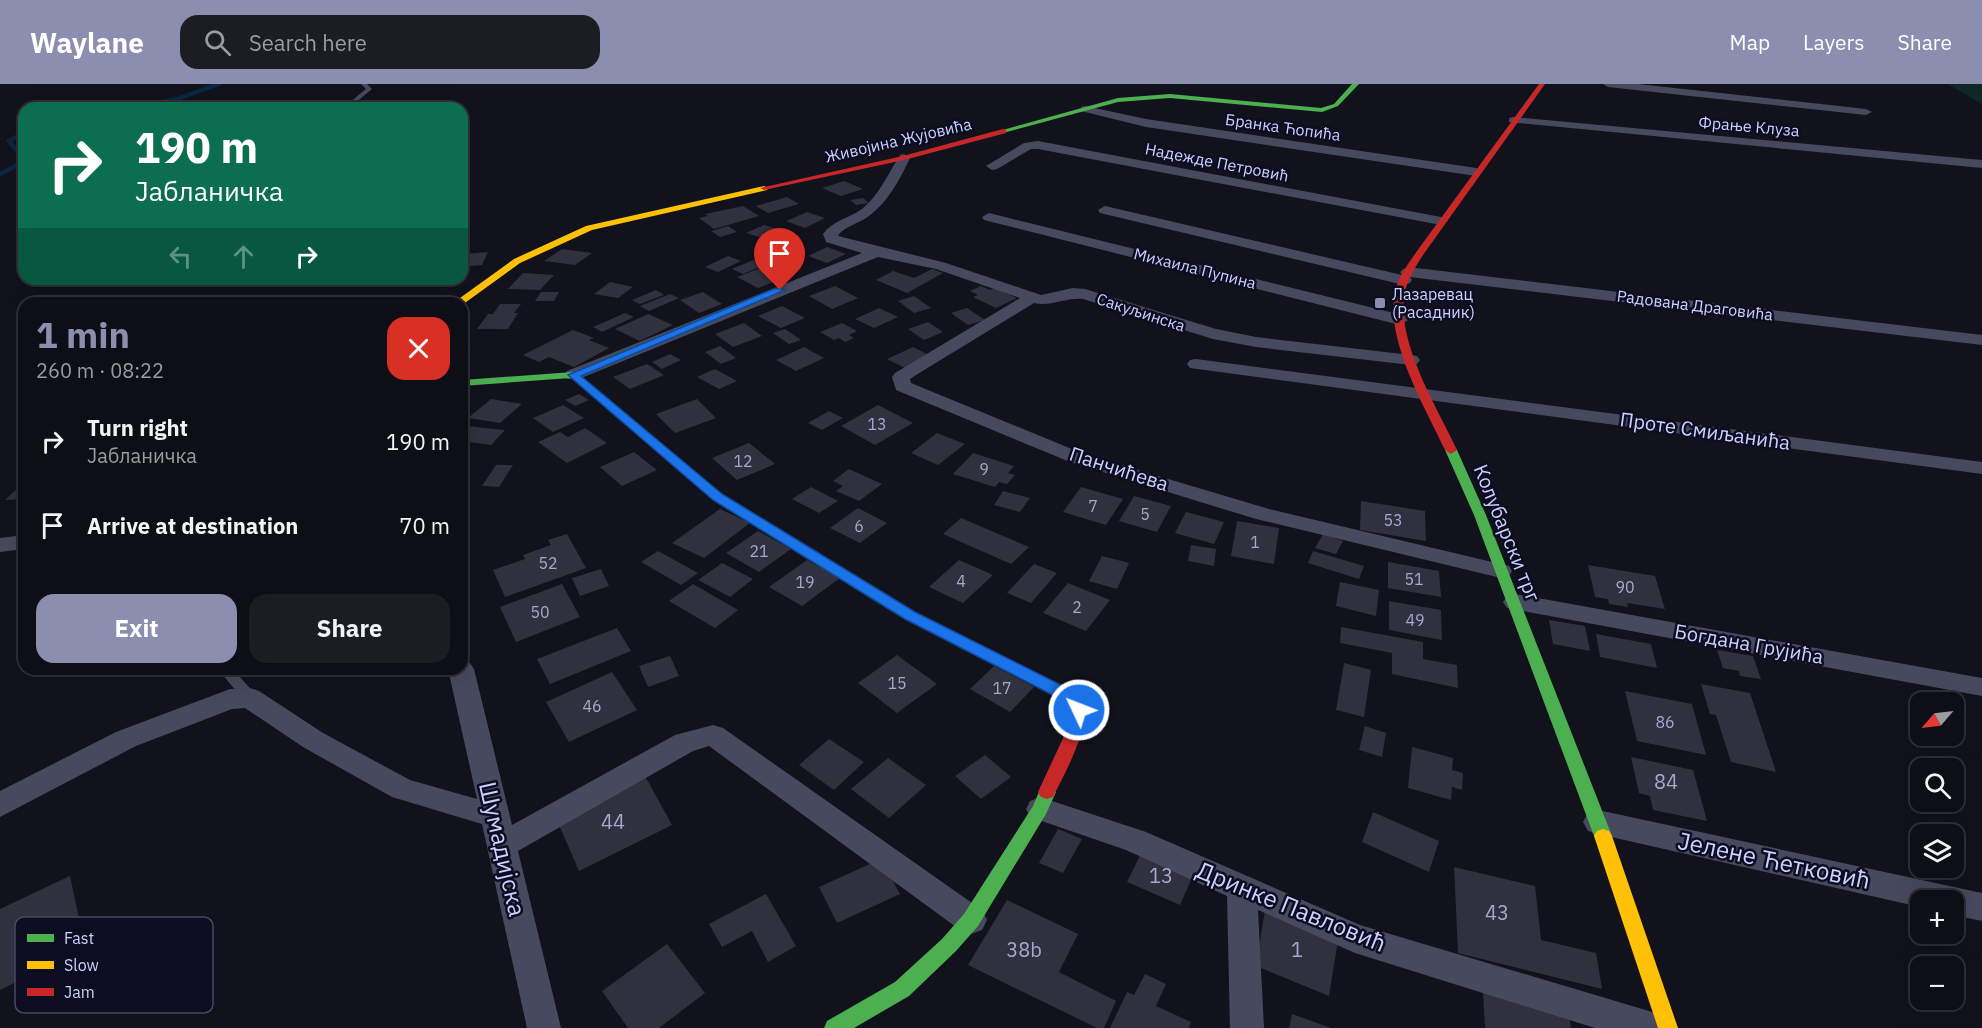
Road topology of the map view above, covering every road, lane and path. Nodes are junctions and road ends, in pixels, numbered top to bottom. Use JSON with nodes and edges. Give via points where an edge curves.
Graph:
{"nodes":[{"id":1,"x":364,"y":84,"type":"edge"},
{"id":2,"x":1356,"y":84,"type":"edge"},
{"id":3,"x":1542,"y":84,"type":"edge"},
{"id":4,"x":1608,"y":84,"type":"edge"},
{"id":5,"x":354,"y":102,"type":"edge"},
{"id":6,"x":1085,"y":109,"type":"junction"},
{"id":7,"x":1866,"y":112,"type":"dead end"},
{"id":8,"x":1513,"y":120,"type":"junction"},
{"id":9,"x":904,"y":158,"type":"junction"},
{"id":10,"x":1982,"y":164,"type":"edge"},
{"id":11,"x":992,"y":166,"type":"dead end"},
{"id":12,"x":1476,"y":172,"type":"junction"},
{"id":13,"x":1105,"y":210,"type":"dead end"},
{"id":14,"x":989,"y":217,"type":"dead end"},
{"id":15,"x":1441,"y":221,"type":"junction"},
{"id":16,"x":877,"y":252,"type":"junction"},
{"id":17,"x":1406,"y":276,"type":"junction"},
{"id":18,"x":466,"y":297,"type":"edge"},
{"id":19,"x":1032,"y":298,"type":"junction"},
{"id":20,"x":1400,"y":320,"type":"junction"},
{"id":21,"x":1982,"y":340,"type":"edge"},
{"id":22,"x":1411,"y":360,"type":"junction"},
{"id":23,"x":1196,"y":364,"type":"dead end"},
{"id":24,"x":573,"y":375,"type":"junction"},
{"id":25,"x":468,"y":383,"type":"edge"},
{"id":26,"x":1428,"y":396,"type":"junction"},
{"id":27,"x":1982,"y":468,"type":"edge"},
{"id":28,"x":18,"y":543,"type":"edge"},
{"id":29,"x":0,"y":545,"type":"edge"},
{"id":30,"x":1501,"y":571,"type":"junction"},
{"id":31,"x":1515,"y":602,"type":"junction"},
{"id":32,"x":230,"y":675,"type":"edge"},
{"id":33,"x":462,"y":675,"type":"edge"},
{"id":34,"x":1982,"y":687,"type":"edge"},
{"id":35,"x":250,"y":698,"type":"junction"},
{"id":36,"x":0,"y":805,"type":"edge"},
{"id":37,"x":1040,"y":809,"type":"junction"},
{"id":38,"x":495,"y":816,"type":"junction"},
{"id":39,"x":1598,"y":822,"type":"junction"},
{"id":40,"x":502,"y":845,"type":"junction"},
{"id":41,"x":1242,"y":890,"type":"junction"},
{"id":42,"x":1910,"y":891,"type":"edge"},
{"id":43,"x":1964,"y":903,"type":"edge"},
{"id":44,"x":1982,"y":907,"type":"edge"},
{"id":45,"x":971,"y":920,"type":"junction"},
{"id":46,"x":544,"y":1028,"type":"edge"},
{"id":47,"x":834,"y":1028,"type":"edge"},
{"id":48,"x":1247,"y":1028,"type":"edge"},
{"id":49,"x":1649,"y":1028,"type":"edge"},
{"id":50,"x":1668,"y":1028,"type":"edge"}],
"edges":[{"from":1,"to":5,"type":"lane","via":[[369,90]]},
{"from":2,"to":6,"type":"street","name":"Живојина Жујовића","via":[[1336,105],[1322,110],[1170,96],[1118,100]]},
{"from":3,"to":8,"type":"street","name":"Колубарски трг"},
{"from":4,"to":7,"type":"street"},
{"from":6,"to":9,"type":"street","name":"Живојина Жујовића"},
{"from":6,"to":12,"type":"street","name":"Бранка Ћопића","via":[[1146,123]]},
{"from":8,"to":10,"type":"street","name":"Фрање Клуза"},
{"from":8,"to":12,"type":"street","name":"Колубарски трг"},
{"from":9,"to":16,"type":"street","name":"Сакуљинска","via":[[889,189],[860,216],[830,234],[831,239]]},
{"from":9,"to":18,"type":"street","name":"Живојина Жујовића","via":[[589,228],[516,261]]},
{"from":11,"to":15,"type":"street","name":"Надежде Петровић","via":[[1028,146],[1038,145]]},
{"from":12,"to":15,"type":"street","name":"Колубарски трг"},
{"from":13,"to":17,"type":"street","name":"Радована Драговића"},
{"from":14,"to":20,"type":"street","name":"Михаила Пупина"},
{"from":15,"to":17,"type":"street","name":"Колубарски трг"},
{"from":16,"to":19,"type":"street","name":"Сакуљинска","via":[[929,263]]},
{"from":16,"to":24,"type":"street"},
{"from":17,"to":20,"type":"street","name":"Колубарски трг","via":[[1399,297]]},
{"from":17,"to":21,"type":"street","name":"Радована Драговића"},
{"from":19,"to":22,"type":"street","name":"Сакуљинска","via":[[1040,300],[1073,292],[1214,334]]},
{"from":19,"to":30,"type":"street","name":"Панчићева","via":[[910,370],[901,377],[902,386],[1077,458],[1263,514]]},
{"from":20,"to":22,"type":"street","name":"Колубарски трг"},
{"from":22,"to":26,"type":"street","name":"Колубарски трг"},
{"from":23,"to":26,"type":"street","name":"Проте Смиљанића"},
{"from":24,"to":25,"type":"street"},
{"from":24,"to":37,"type":"street","via":[[717,497],[910,616],[1077,700],[1076,723]]},
{"from":26,"to":27,"type":"street","name":"Проте Смиљанића"},
{"from":26,"to":30,"type":"street","name":"Колубарски трг"},
{"from":28,"to":29,"type":"street"},
{"from":30,"to":31,"type":"street","name":"Колубарски трг"},
{"from":31,"to":34,"type":"street","name":"Богдана Грујића"},
{"from":31,"to":39,"type":"street","name":"Колубарски трг"},
{"from":32,"to":35,"type":"lane"},
{"from":33,"to":38,"type":"street","name":"Шумадијска"},
{"from":35,"to":36,"type":"street","via":[[222,702],[126,739]]},
{"from":35,"to":38,"type":"street","via":[[313,740],[402,789]]},
{"from":37,"to":41,"type":"street","name":"Дринке Павловић","via":[[1136,841]]},
{"from":37,"to":45,"type":"street"},
{"from":38,"to":40,"type":"street","name":"Шумадијска"},
{"from":39,"to":42,"type":"street","name":"Јелене Ћетковић"},
{"from":39,"to":50,"type":"street","name":"Колубарски трг"},
{"from":40,"to":45,"type":"street","via":[[685,742],[713,735]]},
{"from":40,"to":46,"type":"street","name":"Шумадијска"},
{"from":41,"to":48,"type":"street"},
{"from":41,"to":49,"type":"street","name":"Дринке Павловић","via":[[1355,939]]},
{"from":43,"to":44,"type":"street","name":"Јелене Ћетковић"},
{"from":45,"to":47,"type":"street","via":[[902,989]]}]}
